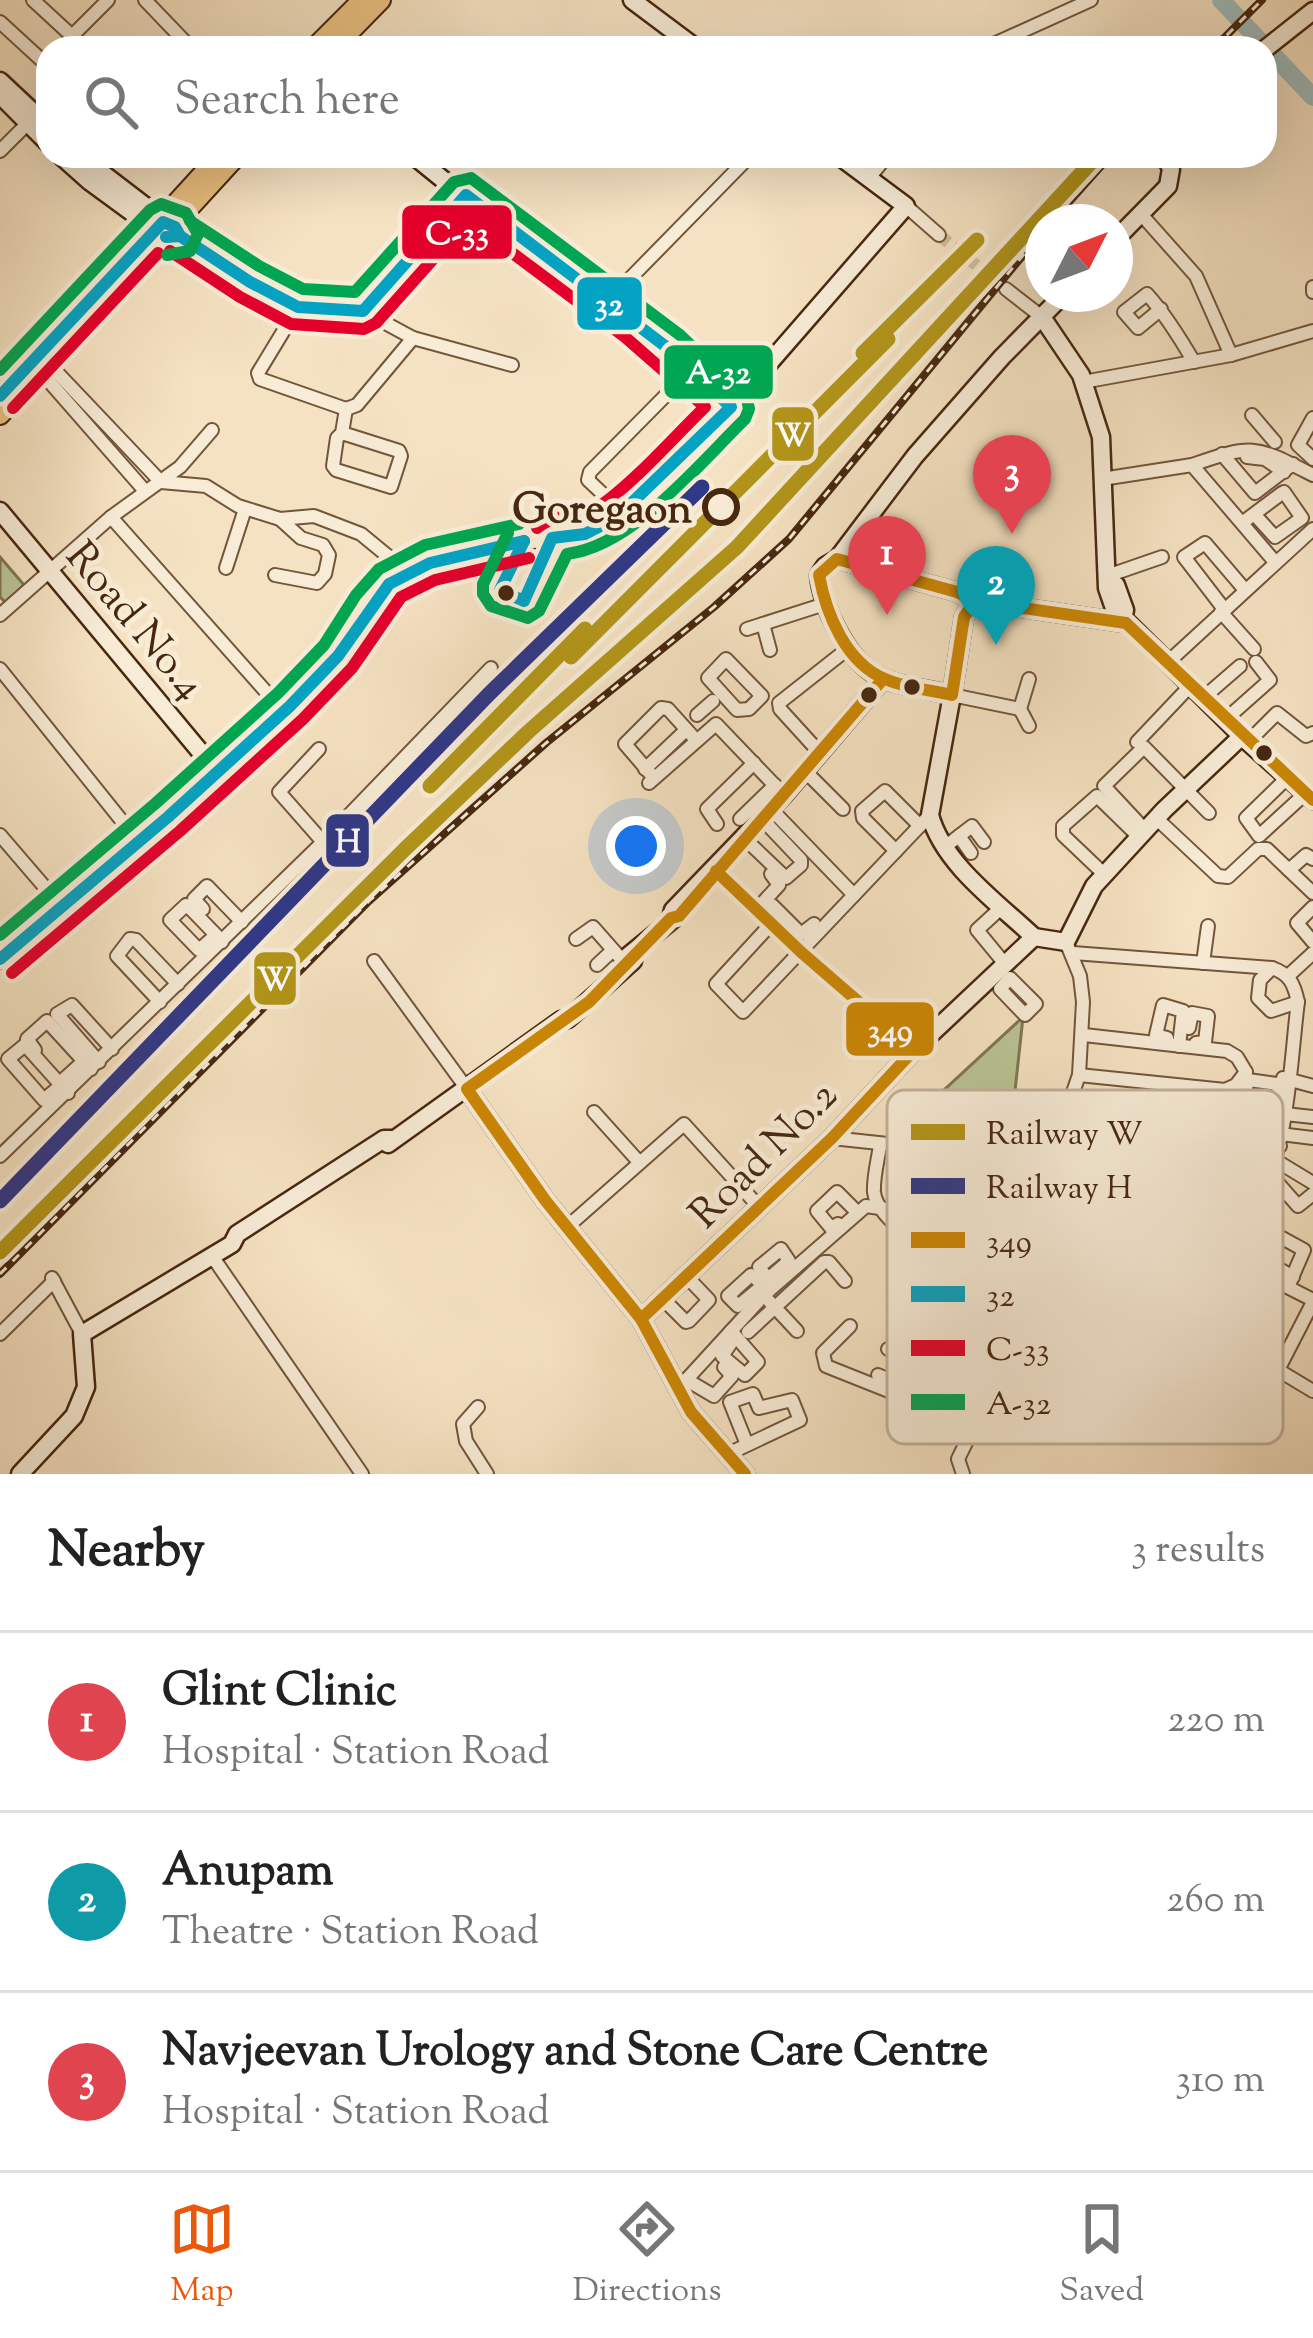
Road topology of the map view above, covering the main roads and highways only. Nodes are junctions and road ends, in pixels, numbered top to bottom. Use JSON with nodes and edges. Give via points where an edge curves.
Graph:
{"nodes":[{"id":1,"x":362,"y":0,"type":"edge"},
{"id":2,"x":381,"y":0,"type":"edge"},
{"id":3,"x":326,"y":36,"type":"edge"},
{"id":4,"x":346,"y":36,"type":"edge"},
{"id":5,"x":207,"y":168,"type":"edge"},
{"id":6,"x":225,"y":168,"type":"edge"},
{"id":7,"x":168,"y":230,"type":"junction"},
{"id":8,"x":0,"y":396,"type":"edge"},
{"id":9,"x":0,"y":415,"type":"edge"}],
"edges":[{"from":1,"to":3,"type":"main road"},
{"from":2,"to":4,"type":"main road"},
{"from":5,"to":7,"type":"main road"},
{"from":6,"to":7,"type":"main road"},
{"from":7,"to":8,"type":"main road"},
{"from":7,"to":9,"type":"main road"}]}
